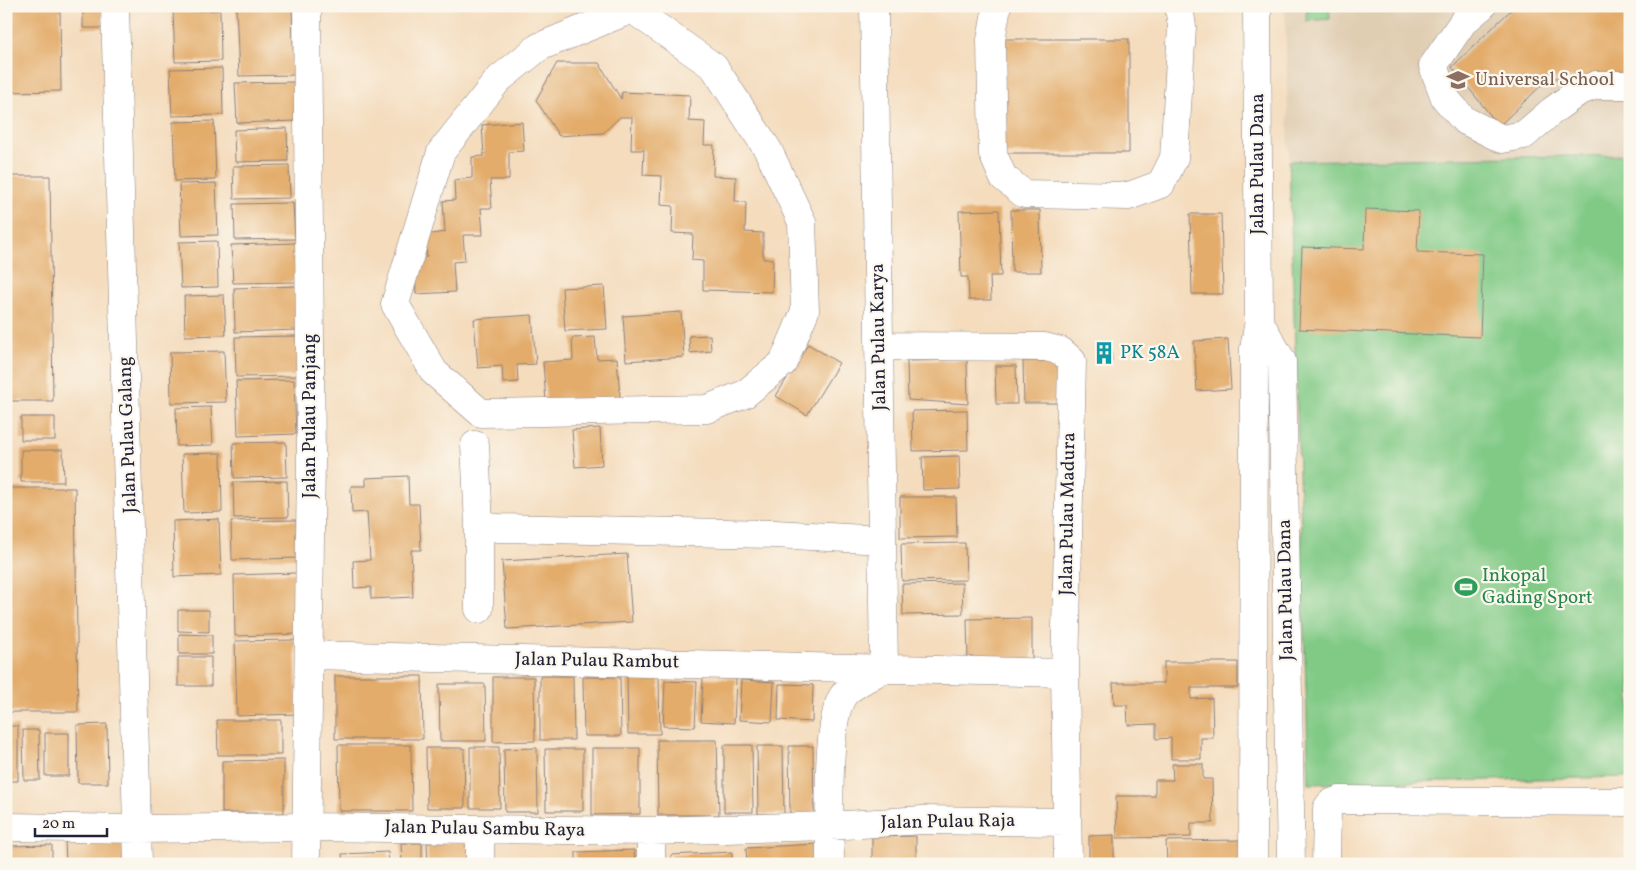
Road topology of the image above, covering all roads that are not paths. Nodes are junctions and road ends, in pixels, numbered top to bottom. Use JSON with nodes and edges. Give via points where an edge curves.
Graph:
{"nodes":[{"id":1,"x":115,"y":6,"type":"edge"},
{"id":2,"x":307,"y":6,"type":"edge"},
{"id":3,"x":874,"y":6,"type":"edge"},
{"id":4,"x":997,"y":6,"type":"edge"},
{"id":5,"x":1179,"y":6,"type":"edge"},
{"id":6,"x":1257,"y":6,"type":"edge"},
{"id":7,"x":1482,"y":6,"type":"edge"},
{"id":8,"x":632,"y":8,"type":"edge"},
{"id":9,"x":1630,"y":85,"type":"edge"},
{"id":10,"x":1259,"y":322,"type":"junction"},
{"id":11,"x":879,"y":346,"type":"junction"},
{"id":12,"x":475,"y":445,"type":"dead end"},
{"id":13,"x":479,"y":525,"type":"junction"},
{"id":14,"x":882,"y":540,"type":"junction"},
{"id":15,"x":479,"y":609,"type":"dead end"},
{"id":16,"x":309,"y":655,"type":"junction"},
{"id":17,"x":884,"y":668,"type":"junction"},
{"id":18,"x":1065,"y":673,"type":"junction"},
{"id":19,"x":1630,"y":802,"type":"edge"},
{"id":20,"x":1066,"y":822,"type":"junction"},
{"id":21,"x":305,"y":826,"type":"junction"},
{"id":22,"x":830,"y":826,"type":"junction"},
{"id":23,"x":6,"y":827,"type":"edge"},
{"id":24,"x":139,"y":829,"type":"junction"},
{"id":25,"x":480,"y":830,"type":"junction"},
{"id":26,"x":651,"y":831,"type":"junction"},
{"id":27,"x":1254,"y":834,"type":"junction"},
{"id":28,"x":1326,"y":834,"type":"junction"},
{"id":29,"x":1291,"y":835,"type":"junction"},
{"id":30,"x":138,"y":864,"type":"edge"},
{"id":31,"x":306,"y":864,"type":"edge"},
{"id":32,"x":480,"y":864,"type":"edge"},
{"id":33,"x":651,"y":864,"type":"edge"},
{"id":34,"x":830,"y":864,"type":"edge"},
{"id":35,"x":1068,"y":864,"type":"edge"},
{"id":36,"x":1253,"y":864,"type":"edge"},
{"id":37,"x":1291,"y":864,"type":"edge"},
{"id":38,"x":1326,"y":864,"type":"edge"}],
"edges":[{"from":1,"to":24,"type":"street","name":"Jalan Pulau Galang"},
{"from":2,"to":16,"type":"street","name":"Jalan Pulau Panjang","via":[[311,458]]},
{"from":3,"to":11,"type":"street","name":"Jalan Pulau Karya"},
{"from":4,"to":5,"type":"street","via":[[991,40],[994,154],[1002,177],[1024,194],[1129,196],[1161,184],[1174,158],[1182,27]]},
{"from":6,"to":10,"type":"street","name":"Jalan Pulau Dana"},
{"from":7,"to":9,"type":"street","via":[[1463,22],[1433,66],[1445,98],[1464,120],[1502,139],[1524,135],[1578,92],[1596,85]]},
{"from":8,"to":8,"type":"street","via":[[714,67],[768,150],[802,222],[805,311],[783,363],[745,394],[707,409],[482,413],[434,372],[395,304],[441,152],[498,80],[540,47]]},
{"from":10,"to":27,"type":"street","name":"Jalan Pulau Dana","via":[[1254,349]]},
{"from":10,"to":29,"type":"street","name":"Jalan Pulau Dana","via":[[1282,361]]},
{"from":11,"to":14,"type":"street","name":"Jalan Pulau Karya"},
{"from":11,"to":18,"type":"street","name":"Jalan Pulau Madura","via":[[1045,347],[1061,351],[1072,362]]},
{"from":12,"to":13,"type":"street"},
{"from":13,"to":14,"type":"street"},
{"from":13,"to":15,"type":"street"},
{"from":14,"to":17,"type":"street","name":"Jalan Pulau Karya"},
{"from":16,"to":17,"type":"street","name":"Jalan Pulau Rambut"},
{"from":16,"to":21,"type":"street","name":"Jalan Pulau Panjang"},
{"from":17,"to":18,"type":"street","name":"Jalan Pulau Rambut"},
{"from":17,"to":22,"type":"street","via":[[843,694],[835,714]]},
{"from":18,"to":20,"type":"street","name":"Jalan Pulau Madura"},
{"from":19,"to":28,"type":"street","via":[[1339,800],[1327,808]]},
{"from":20,"to":22,"type":"street","name":"Jalan Pulau Raja","via":[[923,820]]},
{"from":20,"to":35,"type":"street","name":"Jalan Pulau Madura"},
{"from":21,"to":24,"type":"street","name":"Jalan Pulau Sambu Raya"},
{"from":21,"to":25,"type":"street","name":"Jalan Pulau Sambu Raya"},
{"from":21,"to":31,"type":"street","name":"Jalan Pulau Panjang"},
{"from":22,"to":26,"type":"street","name":"Jalan Pulau Sambu Raya"},
{"from":22,"to":34,"type":"street"},
{"from":23,"to":24,"type":"street","name":"Jalan Pulau Sambu Raya"},
{"from":24,"to":30,"type":"street","name":"Jalan Pulau Galang"},
{"from":25,"to":26,"type":"street","name":"Jalan Pulau Sambu Raya"},
{"from":25,"to":32,"type":"street"},
{"from":26,"to":33,"type":"street"},
{"from":27,"to":29,"type":"street"},
{"from":27,"to":36,"type":"street","name":"Jalan Pulau Dana"},
{"from":28,"to":29,"type":"street"},
{"from":28,"to":38,"type":"street"},
{"from":29,"to":37,"type":"street","name":"Jalan Pulau Dana"}]}
